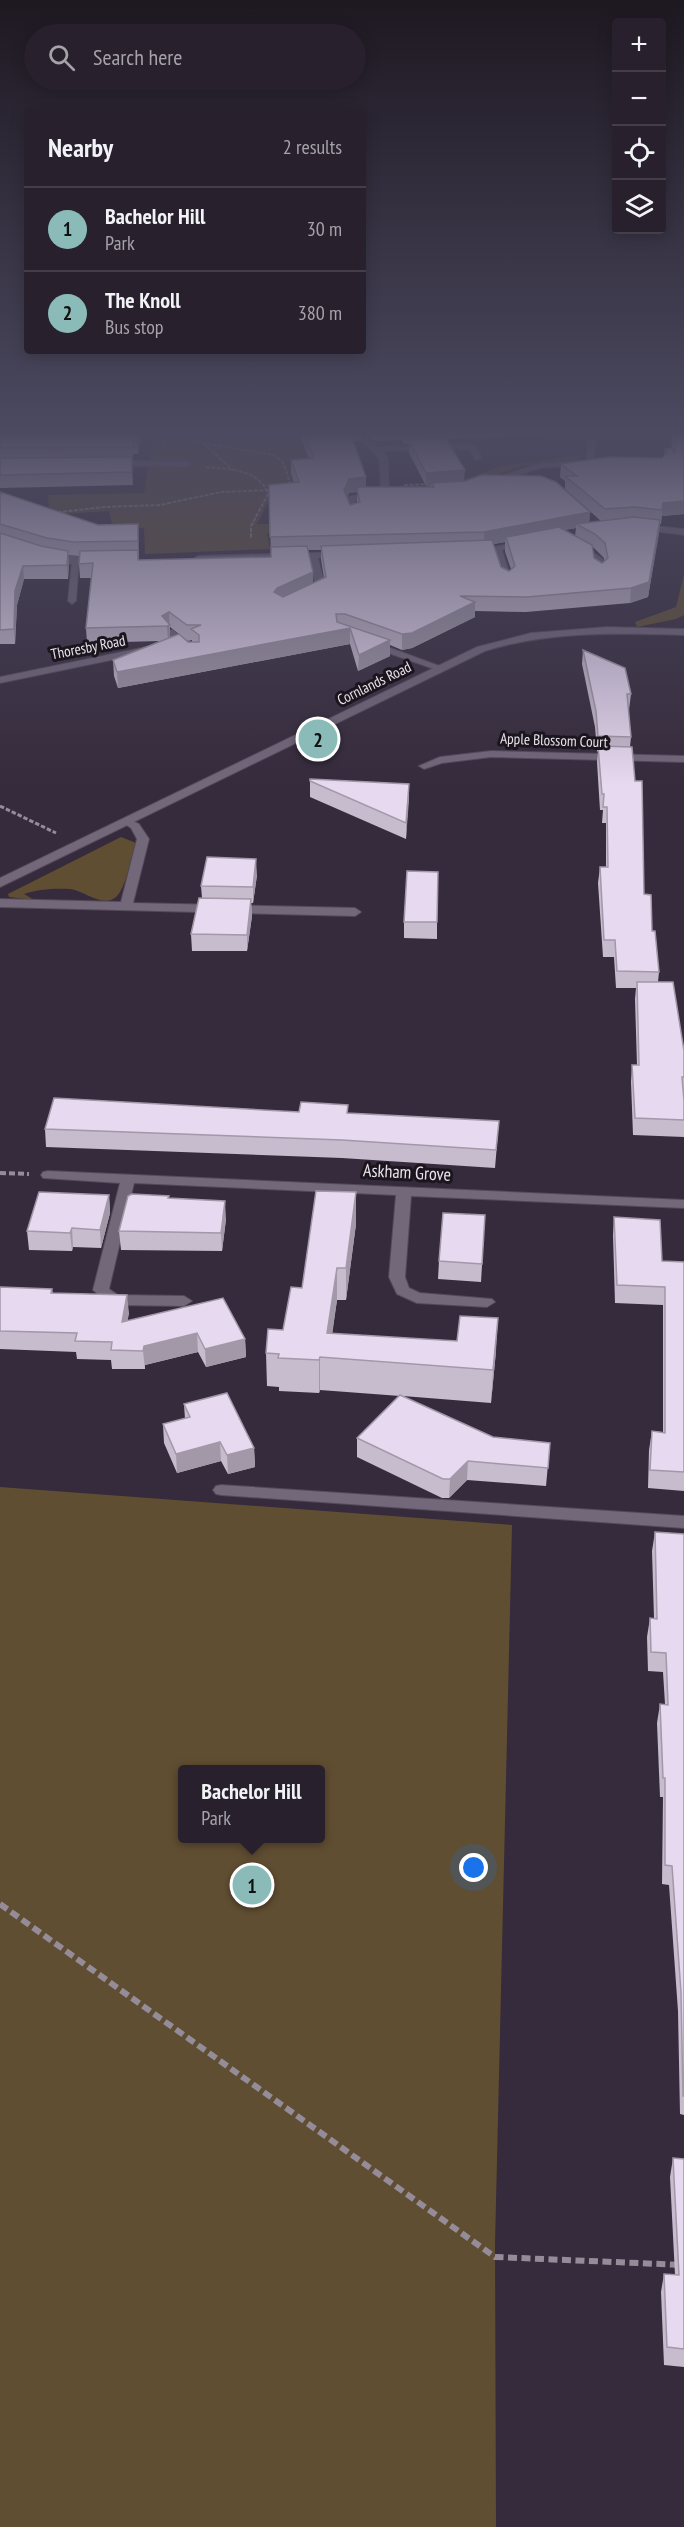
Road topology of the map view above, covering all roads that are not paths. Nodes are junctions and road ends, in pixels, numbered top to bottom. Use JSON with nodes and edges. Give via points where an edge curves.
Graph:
{"nodes":[{"id":1,"x":497,"y":550,"type":"joint"},
{"id":2,"x":585,"y":550,"type":"edge"},
{"id":3,"x":464,"y":552,"type":"edge"},
{"id":4,"x":37,"y":553,"type":"edge"},
{"id":5,"x":352,"y":555,"type":"edge"},
{"id":6,"x":313,"y":556,"type":"junction"},
{"id":7,"x":182,"y":559,"type":"edge"},
{"id":8,"x":75,"y":561,"type":"junction"},
{"id":9,"x":111,"y":561,"type":"edge"},
{"id":10,"x":600,"y":573,"type":"edge"},
{"id":11,"x":507,"y":581,"type":"edge"},
{"id":12,"x":302,"y":598,"type":"edge"},
{"id":13,"x":72,"y":601,"type":"dead end"},
{"id":14,"x":170,"y":632,"type":"edge"},
{"id":15,"x":684,"y":632,"type":"edge"},
{"id":16,"x":363,"y":641,"type":"edge"},
{"id":17,"x":182,"y":643,"type":"junction"},
{"id":18,"x":170,"y":646,"type":"edge"},
{"id":19,"x":159,"y":648,"type":"edge"},
{"id":20,"x":194,"y":654,"type":"edge"},
{"id":21,"x":440,"y":668,"type":"junction"},
{"id":22,"x":0,"y":680,"type":"edge"},
{"id":23,"x":684,"y":759,"type":"edge"},
{"id":24,"x":424,"y":766,"type":"dead end"},
{"id":25,"x":126,"y":821,"type":"junction"},
{"id":26,"x":0,"y":883,"type":"edge"},
{"id":27,"x":0,"y":903,"type":"edge"},
{"id":28,"x":126,"y":907,"type":"junction"},
{"id":29,"x":355,"y":912,"type":"dead end"},
{"id":30,"x":48,"y":1175,"type":"road end"},
{"id":31,"x":128,"y":1179,"type":"junction"},
{"id":32,"x":404,"y":1191,"type":"junction"},
{"id":33,"x":684,"y":1204,"type":"edge"},
{"id":34,"x":184,"y":1302,"type":"dead end"},
{"id":35,"x":487,"y":1302,"type":"dead end"},
{"id":36,"x":221,"y":1490,"type":"dead end"},
{"id":37,"x":684,"y":1522,"type":"edge"}],
"edges":[{"from":1,"to":3,"type":"street"},
{"from":1,"to":11,"type":"street"},
{"from":2,"to":10,"type":"street","via":[[600,561]]},
{"from":4,"to":8,"type":"street"},
{"from":5,"to":6,"type":"street"},
{"from":6,"to":7,"type":"street"},
{"from":6,"to":12,"type":"street","via":[[321,590]]},
{"from":8,"to":9,"type":"street"},
{"from":8,"to":13,"type":"lane"},
{"from":14,"to":17,"type":"street"},
{"from":15,"to":21,"type":"street","name":"Cornlands Road","via":[[535,634],[498,643]]},
{"from":16,"to":21,"type":"lane"},
{"from":17,"to":18,"type":"street"},
{"from":17,"to":20,"type":"street"},
{"from":19,"to":22,"type":"street","name":"Thoresby Road"},
{"from":21,"to":25,"type":"street","name":"Cornlands Road"},
{"from":23,"to":24,"type":"lane","name":"Apple Blossom Court","via":[[491,754],[448,758]]},
{"from":25,"to":26,"type":"street","name":"Cornlands Road"},
{"from":25,"to":28,"type":"street","via":[[135,826],[143,839]]},
{"from":27,"to":28,"type":"street"},
{"from":28,"to":29,"type":"street"},
{"from":30,"to":31,"type":"street","name":"Askham Grove"},
{"from":31,"to":32,"type":"street","name":"Askham Grove"},
{"from":31,"to":34,"type":"street","via":[[101,1290],[114,1300]]},
{"from":32,"to":33,"type":"street","name":"Askham Grove"},
{"from":32,"to":35,"type":"street","via":[[397,1277],[402,1291],[417,1298]]},
{"from":36,"to":37,"type":"lane"}]}
